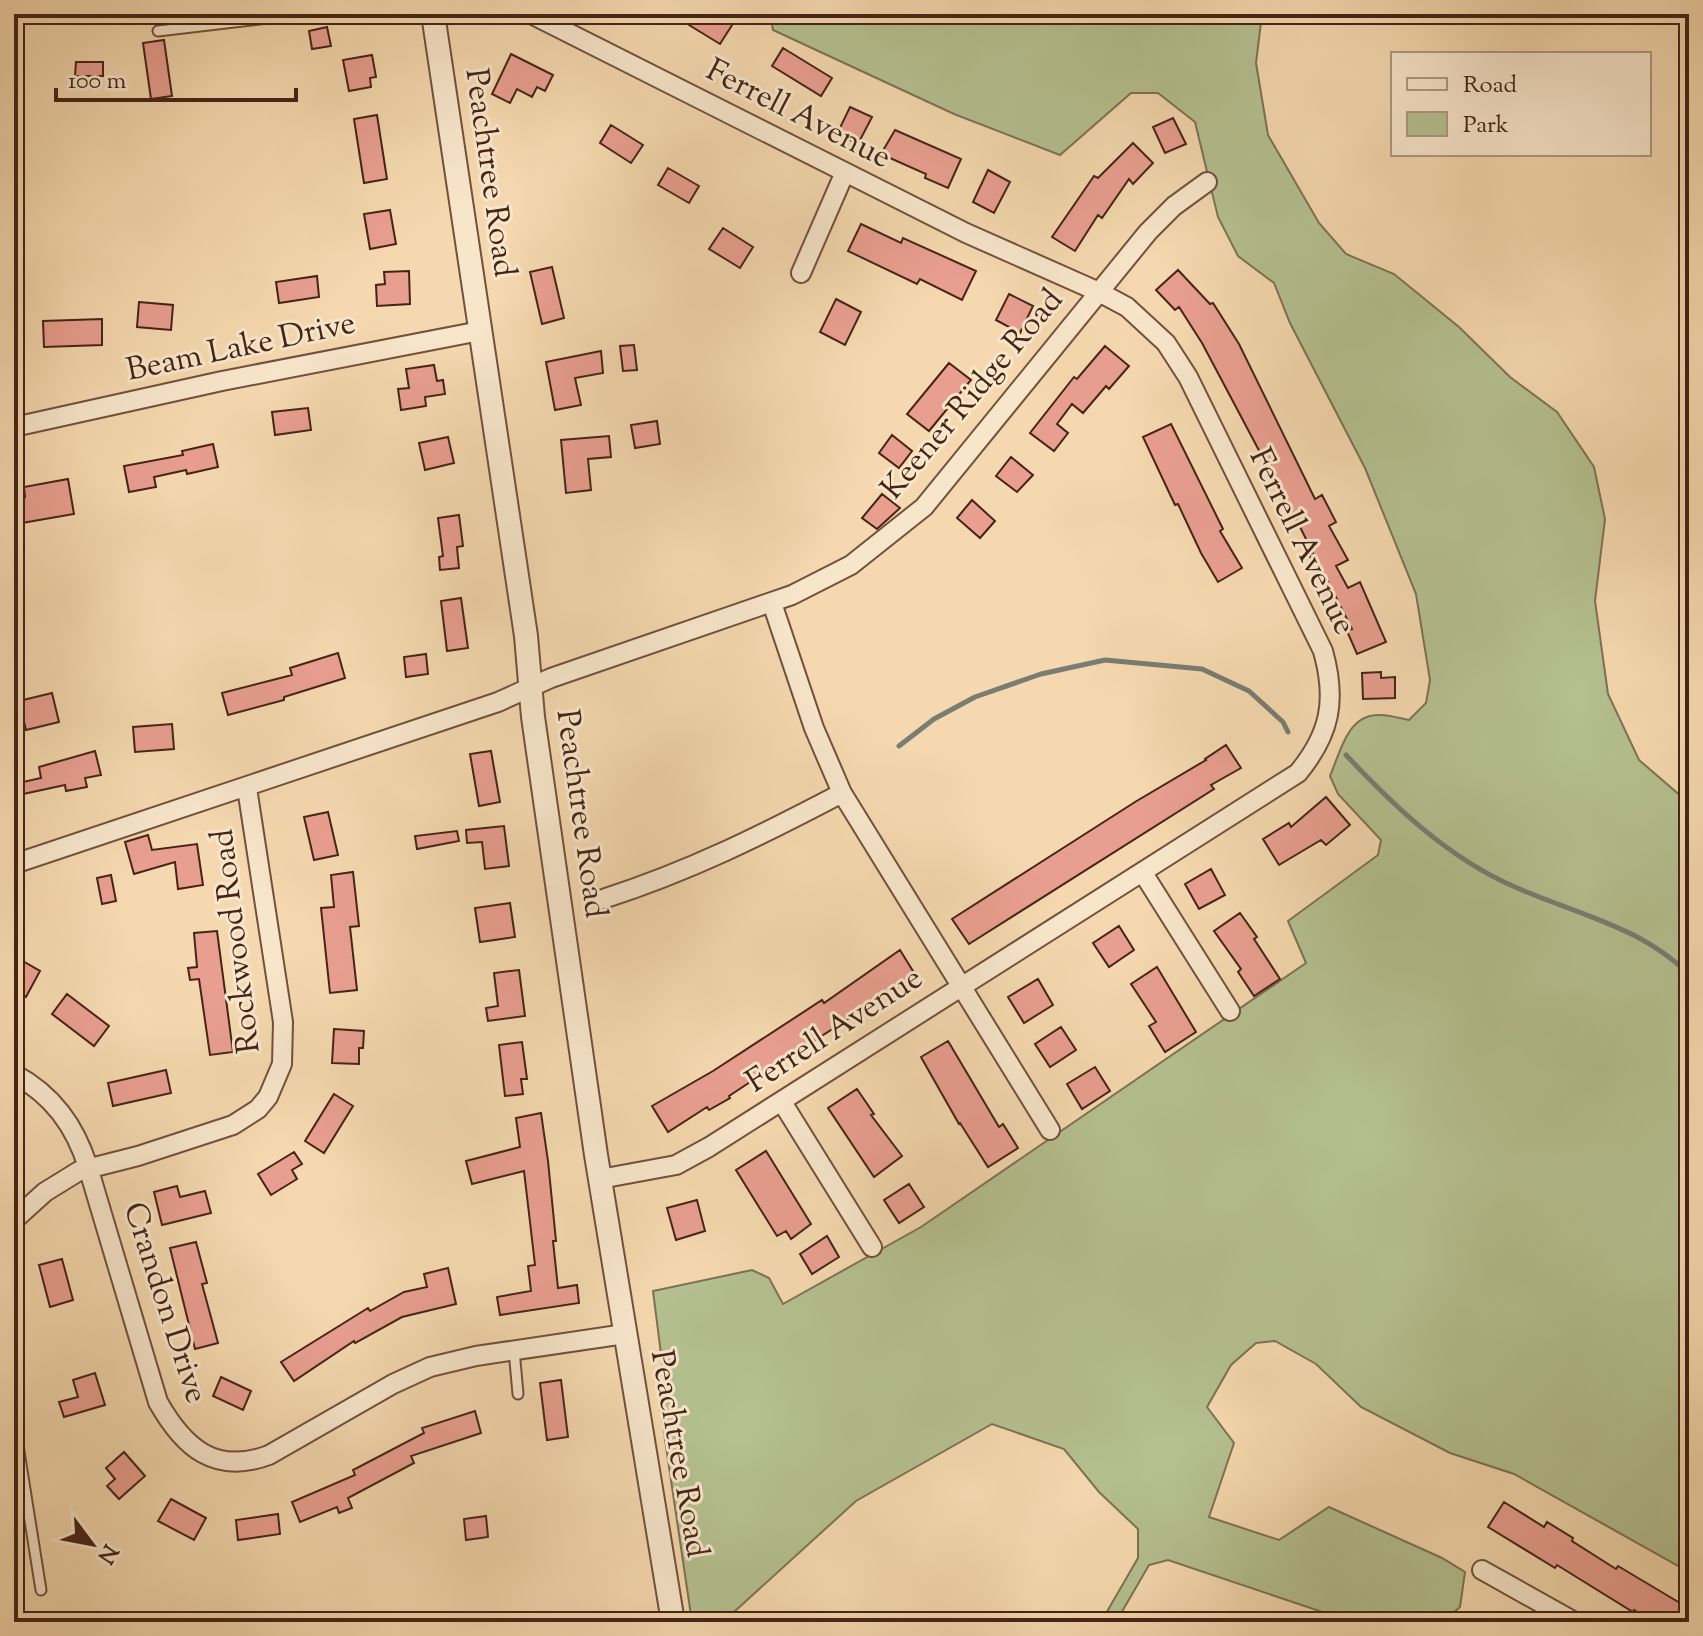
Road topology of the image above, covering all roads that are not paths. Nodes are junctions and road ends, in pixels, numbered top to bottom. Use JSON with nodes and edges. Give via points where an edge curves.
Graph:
{"nodes":[{"id":1,"x":302,"y":14,"type":"edge"},
{"id":2,"x":433,"y":14,"type":"edge"},
{"id":3,"x":531,"y":14,"type":"edge"},
{"id":4,"x":158,"y":31,"type":"dead end"},
{"id":5,"x":845,"y":172,"type":"junction"},
{"id":6,"x":1207,"y":182,"type":"dead end"},
{"id":7,"x":801,"y":273,"type":"dead end"},
{"id":8,"x":1099,"y":292,"type":"junction"},
{"id":9,"x":480,"y":331,"type":"junction"},
{"id":10,"x":14,"y":427,"type":"edge"},
{"id":11,"x":772,"y":603,"type":"junction"},
{"id":12,"x":530,"y":686,"type":"junction"},
{"id":13,"x":247,"y":788,"type":"junction"},
{"id":14,"x":842,"y":793,"type":"junction"},
{"id":15,"x":14,"y":864,"type":"edge"},
{"id":16,"x":1143,"y":873,"type":"junction"},
{"id":17,"x":603,"y":899,"type":"dead end"},
{"id":18,"x":961,"y":986,"type":"junction"},
{"id":19,"x":1230,"y":1011,"type":"dead end"},
{"id":20,"x":14,"y":1074,"type":"edge"},
{"id":21,"x":782,"y":1102,"type":"junction"},
{"id":22,"x":1050,"y":1130,"type":"dead end"},
{"id":23,"x":88,"y":1167,"type":"junction"},
{"id":24,"x":600,"y":1179,"type":"junction"},
{"id":25,"x":14,"y":1220,"type":"edge"},
{"id":26,"x":872,"y":1247,"type":"dead end"},
{"id":27,"x":625,"y":1334,"type":"junction"},
{"id":28,"x":514,"y":1350,"type":"junction"},
{"id":29,"x":518,"y":1394,"type":"dead end"},
{"id":30,"x":14,"y":1420,"type":"edge"},
{"id":31,"x":1482,"y":1570,"type":"dead end"},
{"id":32,"x":41,"y":1590,"type":"dead end"},
{"id":33,"x":1567,"y":1620,"type":"edge"},
{"id":34,"x":673,"y":1622,"type":"edge"}],
"edges":[{"from":1,"to":4,"type":"lane"},
{"from":2,"to":9,"type":"street","name":"Peachtree Road"},
{"from":3,"to":5,"type":"street","name":"Ferrell Avenue"},
{"from":5,"to":7,"type":"street"},
{"from":5,"to":8,"type":"street","name":"Ferrell Avenue"},
{"from":6,"to":8,"type":"street","name":"Keener Ridge Road","via":[[1157,223]]},
{"from":8,"to":11,"type":"street","name":"Keener Ridge Road","via":[[924,507],[851,565]]},
{"from":8,"to":16,"type":"street","name":"Ferrell Avenue","via":[[1150,326],[1179,360],[1323,651],[1330,676],[1324,733],[1298,773]]},
{"from":9,"to":10,"type":"street","name":"Beam Lake Drive"},
{"from":9,"to":12,"type":"street","name":"Peachtree Road"},
{"from":11,"to":12,"type":"street","name":"Keener Ridge Road"},
{"from":11,"to":14,"type":"street"},
{"from":12,"to":13,"type":"street","name":"Rockwood Road","via":[[498,702]]},
{"from":12,"to":24,"type":"street","name":"Peachtree Road"},
{"from":13,"to":15,"type":"street"},
{"from":13,"to":23,"type":"street","name":"Rockwood Road","via":[[283,1022],[279,1074],[258,1109],[233,1125]]},
{"from":14,"to":17,"type":"street","via":[[665,879]]},
{"from":14,"to":18,"type":"street"},
{"from":16,"to":18,"type":"street","name":"Ferrell Avenue"},
{"from":16,"to":19,"type":"street"},
{"from":18,"to":21,"type":"street","name":"Ferrell Avenue"},
{"from":18,"to":22,"type":"street"},
{"from":20,"to":23,"type":"street","name":"Crandon Drive","via":[[64,1114]]},
{"from":21,"to":24,"type":"street","name":"Ferrell Avenue","via":[[676,1165]]},
{"from":21,"to":26,"type":"street"},
{"from":23,"to":25,"type":"street","name":"Rockwood Road","via":[[57,1183]]},
{"from":23,"to":28,"type":"street","name":"Crandon Drive","via":[[158,1402],[180,1436],[205,1455],[251,1462],[430,1367]]},
{"from":24,"to":27,"type":"street","name":"Peachtree Road"},
{"from":27,"to":28,"type":"street","name":"Crandon Drive"},
{"from":27,"to":34,"type":"street","name":"Peachtree Road"},
{"from":28,"to":29,"type":"lane"},
{"from":30,"to":32,"type":"lane"},
{"from":31,"to":33,"type":"street"}]}
